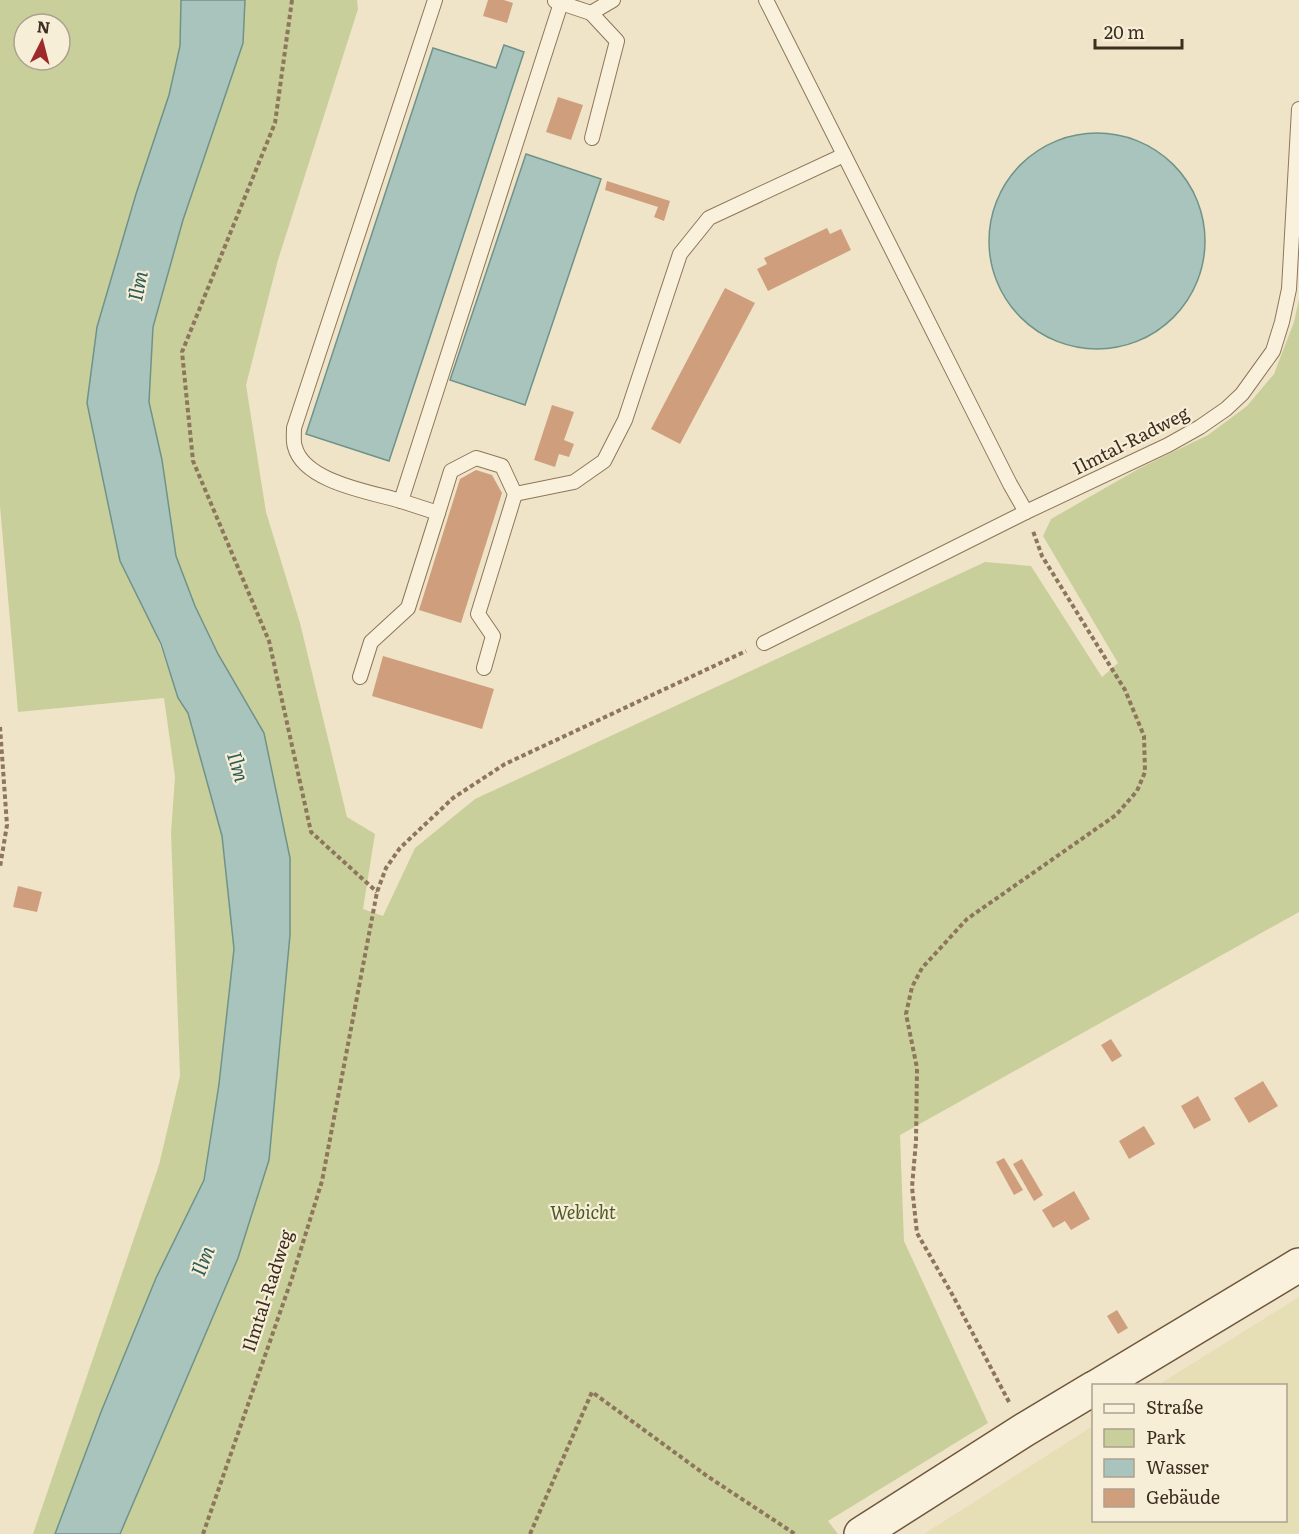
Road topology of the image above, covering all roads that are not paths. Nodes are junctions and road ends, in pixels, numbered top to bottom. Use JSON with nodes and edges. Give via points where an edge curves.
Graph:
{"nodes":[{"id":1,"x":435,"y":0,"type":"edge"},
{"id":2,"x":613,"y":0,"type":"edge"},
{"id":3,"x":766,"y":0,"type":"edge"},
{"id":4,"x":557,"y":1,"type":"edge"},
{"id":5,"x":591,"y":13,"type":"junction"},
{"id":6,"x":1299,"y":109,"type":"edge"},
{"id":7,"x":592,"y":138,"type":"dead end"},
{"id":8,"x":844,"y":155,"type":"junction"},
{"id":9,"x":516,"y":494,"type":"junction"},
{"id":10,"x":401,"y":501,"type":"junction"},
{"id":11,"x":1026,"y":512,"type":"junction"},
{"id":12,"x":438,"y":513,"type":"junction"},
{"id":13,"x":764,"y":643,"type":"road end"},
{"id":14,"x":484,"y":668,"type":"dead end"},
{"id":15,"x":360,"y":677,"type":"dead end"},
{"id":16,"x":1299,"y":1265,"type":"edge"},
{"id":17,"x":1101,"y":1384,"type":"edge"},
{"id":18,"x":1092,"y":1389,"type":"edge"},
{"id":19,"x":861,"y":1534,"type":"edge"}],
"edges":[{"from":1,"to":10,"type":"lane","via":[[294,428],[295,448],[303,462],[322,477]]},
{"from":2,"to":5,"type":"lane"},
{"from":3,"to":8,"type":"lane"},
{"from":4,"to":5,"type":"lane"},
{"from":4,"to":10,"type":"lane"},
{"from":5,"to":7,"type":"lane","via":[[617,41]]},
{"from":6,"to":11,"type":"lane","name":"Ilmtal-Radweg","via":[[1289,289],[1273,351],[1242,394],[1200,427]]},
{"from":8,"to":9,"type":"lane","via":[[709,218],[680,254],[625,420],[604,461],[574,482]]},
{"from":8,"to":11,"type":"lane"},
{"from":9,"to":12,"type":"lane","via":[[502,466],[476,458],[451,471]]},
{"from":9,"to":14,"type":"lane","via":[[478,614],[494,636]]},
{"from":10,"to":12,"type":"lane"},
{"from":11,"to":13,"type":"lane","name":"Ilmtal-Radweg"},
{"from":12,"to":15,"type":"lane","via":[[408,608],[371,642]]},
{"from":16,"to":17,"type":"street"},
{"from":18,"to":19,"type":"street"}]}
